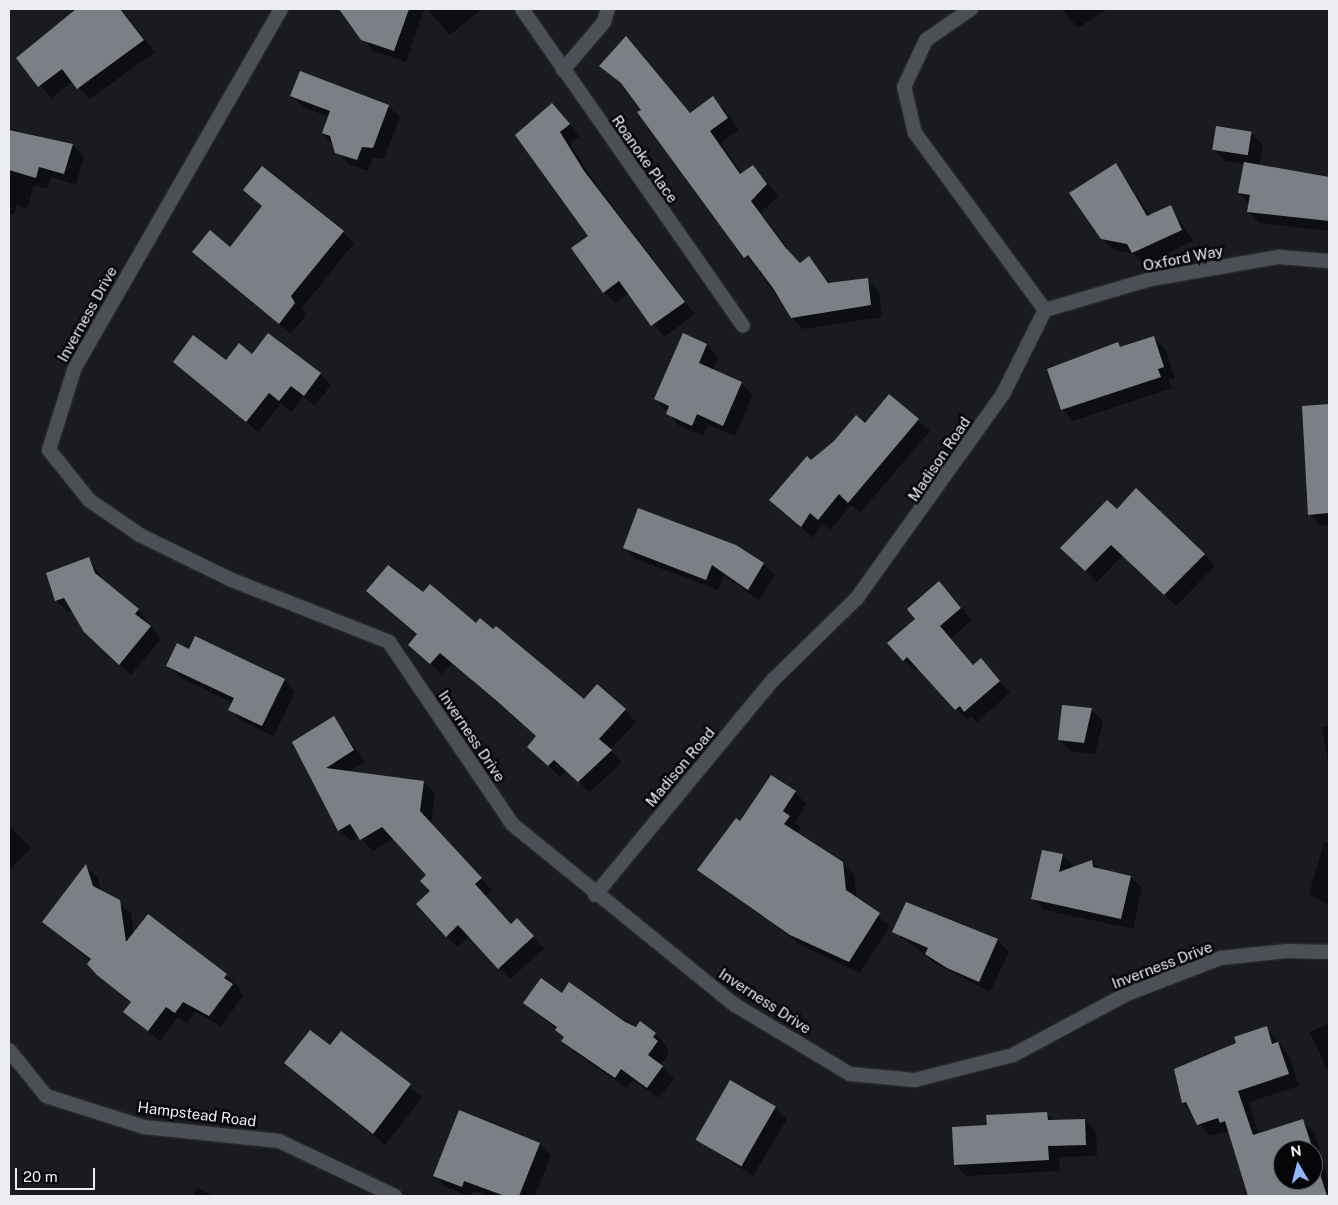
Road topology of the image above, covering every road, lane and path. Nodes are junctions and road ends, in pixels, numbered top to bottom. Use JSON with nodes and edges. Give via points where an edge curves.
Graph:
{"nodes":[{"id":1,"x":281,"y":9,"type":"edge"},
{"id":2,"x":522,"y":9,"type":"edge"},
{"id":3,"x":608,"y":9,"type":"edge"},
{"id":4,"x":971,"y":9,"type":"edge"},
{"id":5,"x":563,"y":70,"type":"junction"},
{"id":6,"x":1329,"y":261,"type":"edge"},
{"id":7,"x":1045,"y":310,"type":"junction"},
{"id":8,"x":743,"y":326,"type":"dead end"},
{"id":9,"x":595,"y":895,"type":"junction"},
{"id":10,"x":1329,"y":952,"type":"edge"},
{"id":11,"x":9,"y":1050,"type":"edge"},
{"id":12,"x":395,"y":1196,"type":"edge"}],
"edges":[{"from":1,"to":9,"type":"street","name":"Inverness Drive","via":[[75,367],[49,450],[90,500],[140,535],[232,580],[389,642],[512,824]]},
{"from":2,"to":5,"type":"street","name":"Roanoke Place"},
{"from":3,"to":5,"type":"street","via":[[604,22]]},
{"from":4,"to":7,"type":"street","via":[[926,40],[904,87],[915,133]]},
{"from":5,"to":8,"type":"street","name":"Roanoke Place"},
{"from":6,"to":7,"type":"street","name":"Oxford Way","via":[[1280,257],[1151,279]]},
{"from":7,"to":9,"type":"street","name":"Madison Road","via":[[1003,394],[857,598],[774,679]]},
{"from":9,"to":10,"type":"street","name":"Inverness Drive","via":[[735,1005],[850,1074],[915,1080],[1013,1055],[1127,994],[1221,958],[1287,951]]},
{"from":11,"to":12,"type":"street","name":"Hampstead Road","via":[[46,1096],[144,1127],[279,1141]]}]}
